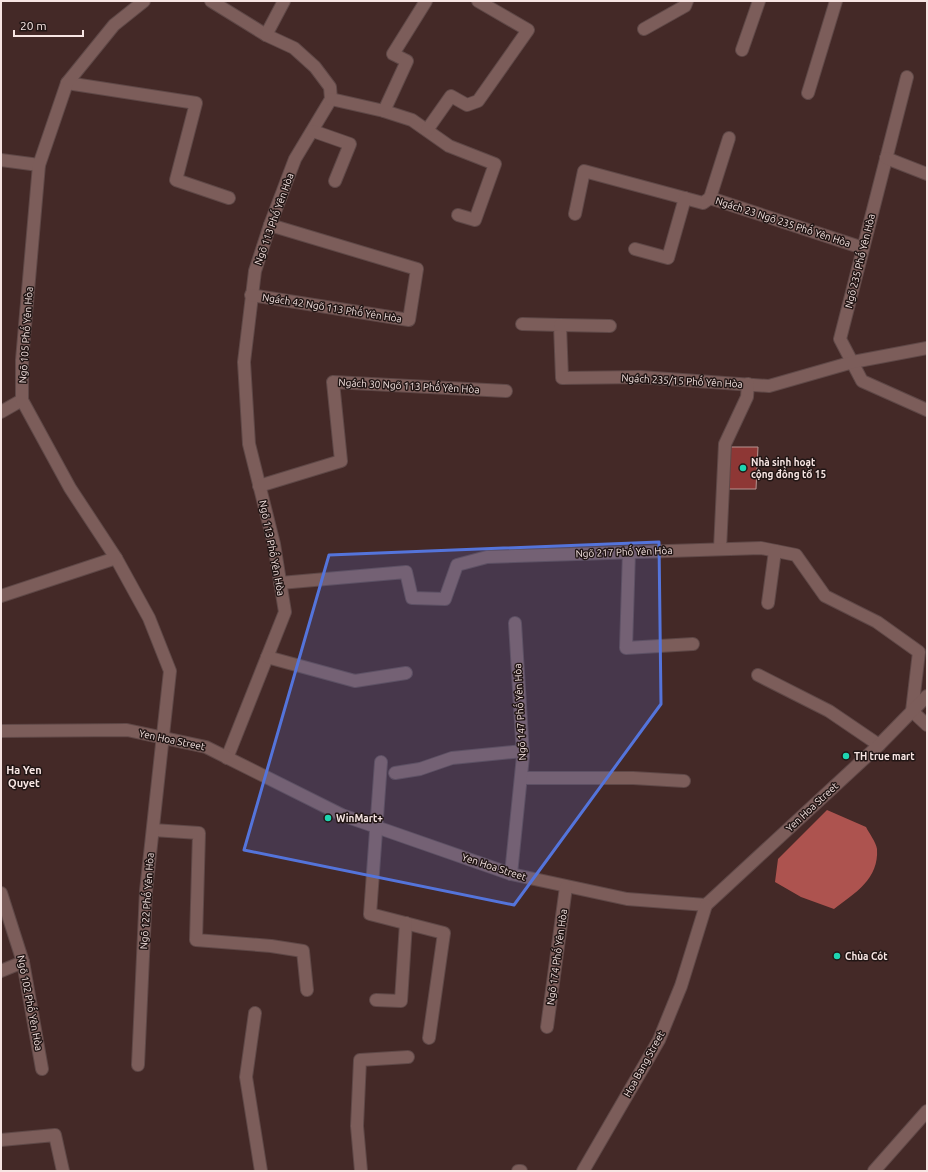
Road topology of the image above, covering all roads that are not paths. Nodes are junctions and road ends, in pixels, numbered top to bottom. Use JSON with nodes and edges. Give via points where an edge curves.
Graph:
{"nodes":[{"id":1,"x":144,"y":1,"type":"edge"},
{"id":2,"x":211,"y":1,"type":"edge"},
{"id":3,"x":284,"y":1,"type":"edge"},
{"id":4,"x":426,"y":1,"type":"edge"},
{"id":5,"x":478,"y":1,"type":"edge"},
{"id":6,"x":687,"y":1,"type":"edge"},
{"id":7,"x":759,"y":1,"type":"edge"},
{"id":8,"x":836,"y":1,"type":"edge"},
{"id":9,"x":644,"y":29,"type":"dead end"},
{"id":10,"x":266,"y":34,"type":"junction"},
{"id":11,"x":742,"y":50,"type":"dead end"},
{"id":12,"x":907,"y":77,"type":"dead end"},
{"id":13,"x":67,"y":83,"type":"junction"},
{"id":14,"x":808,"y":93,"type":"dead end"},
{"id":15,"x":331,"y":99,"type":"junction"},
{"id":16,"x":384,"y":111,"type":"junction"},
{"id":17,"x":427,"y":130,"type":"junction"},
{"id":18,"x":313,"y":131,"type":"junction"},
{"id":19,"x":729,"y":138,"type":"dead end"},
{"id":20,"x":886,"y":158,"type":"junction"},
{"id":21,"x":1,"y":160,"type":"edge"},
{"id":22,"x":39,"y":165,"type":"junction"},
{"id":23,"x":927,"y":174,"type":"edge"},
{"id":24,"x":335,"y":181,"type":"dead end"},
{"id":25,"x":228,"y":198,"type":"dead end"},
{"id":26,"x":685,"y":198,"type":"junction"},
{"id":27,"x":710,"y":198,"type":"junction"},
{"id":28,"x":575,"y":214,"type":"dead end"},
{"id":29,"x":458,"y":215,"type":"dead end"},
{"id":30,"x":270,"y":225,"type":"junction"},
{"id":31,"x":863,"y":248,"type":"junction"},
{"id":32,"x":635,"y":249,"type":"dead end"},
{"id":33,"x":251,"y":295,"type":"junction"},
{"id":34,"x":522,"y":324,"type":"dead end"},
{"id":35,"x":560,"y":325,"type":"junction"},
{"id":36,"x":610,"y":326,"type":"dead end"},
{"id":37,"x":927,"y":348,"type":"edge"},
{"id":38,"x":853,"y":362,"type":"junction"},
{"id":39,"x":748,"y":384,"type":"junction"},
{"id":40,"x":506,"y":392,"type":"dead end"},
{"id":41,"x":22,"y":400,"type":"junction"},
{"id":42,"x":927,"y":410,"type":"edge"},
{"id":43,"x":1,"y":412,"type":"edge"},
{"id":44,"x":259,"y":486,"type":"junction"},
{"id":45,"x":720,"y":549,"type":"junction"},
{"id":46,"x":775,"y":551,"type":"junction"},
{"id":47,"x":629,"y":552,"type":"junction"},
{"id":48,"x":116,"y":558,"type":"junction"},
{"id":49,"x":280,"y":584,"type":"junction"},
{"id":50,"x":1,"y":596,"type":"edge"},
{"id":51,"x":768,"y":602,"type":"dead end"},
{"id":52,"x":515,"y":623,"type":"dead end"},
{"id":53,"x":693,"y":644,"type":"dead end"},
{"id":54,"x":267,"y":657,"type":"junction"},
{"id":55,"x":406,"y":673,"type":"dead end"},
{"id":56,"x":758,"y":675,"type":"dead end"},
{"id":57,"x":927,"y":696,"type":"edge"},
{"id":58,"x":912,"y":711,"type":"junction"},
{"id":59,"x":927,"y":725,"type":"edge"},
{"id":60,"x":1,"y":731,"type":"edge"},
{"id":61,"x":162,"y":738,"type":"junction"},
{"id":62,"x":879,"y":745,"type":"junction"},
{"id":63,"x":523,"y":751,"type":"junction"},
{"id":64,"x":227,"y":758,"type":"junction"},
{"id":65,"x":381,"y":762,"type":"dead end"},
{"id":66,"x":395,"y":773,"type":"dead end"},
{"id":67,"x":521,"y":778,"type":"junction"},
{"id":68,"x":684,"y":781,"type":"dead end"},
{"id":69,"x":376,"y":826,"type":"junction"},
{"id":70,"x":152,"y":830,"type":"junction"},
{"id":71,"x":511,"y":874,"type":"junction"},
{"id":72,"x":566,"y":887,"type":"junction"},
{"id":73,"x":1,"y":892,"type":"edge"},
{"id":74,"x":706,"y":905,"type":"junction"},
{"id":75,"x":406,"y":923,"type":"junction"},
{"id":76,"x":23,"y":962,"type":"junction"},
{"id":77,"x":1,"y":971,"type":"edge"},
{"id":78,"x":307,"y":990,"type":"dead end"},
{"id":79,"x":376,"y":1000,"type":"dead end"},
{"id":80,"x":255,"y":1013,"type":"dead end"},
{"id":81,"x":547,"y":1027,"type":"dead end"},
{"id":82,"x":429,"y":1038,"type":"dead end"},
{"id":83,"x":408,"y":1057,"type":"dead end"},
{"id":84,"x":138,"y":1065,"type":"dead end"},
{"id":85,"x":42,"y":1069,"type":"dead end"},
{"id":86,"x":927,"y":1111,"type":"edge"},
{"id":87,"x":1,"y":1140,"type":"edge"},
{"id":88,"x":63,"y":1171,"type":"edge"},
{"id":89,"x":261,"y":1171,"type":"edge"},
{"id":90,"x":361,"y":1171,"type":"edge"},
{"id":91,"x":518,"y":1171,"type":"edge"},
{"id":92,"x":521,"y":1171,"type":"edge"},
{"id":93,"x":583,"y":1171,"type":"edge"},
{"id":94,"x":874,"y":1171,"type":"edge"}],
"edges":[{"from":1,"to":13,"type":"street","name":"Ngõ 105 Phố Yên Hòa","via":[[114,25]]},
{"from":2,"to":10,"type":"street"},
{"from":3,"to":10,"type":"street"},
{"from":4,"to":16,"type":"street","via":[[393,54],[407,61]]},
{"from":5,"to":17,"type":"street","via":[[528,30],[478,101],[467,105],[451,96]]},
{"from":6,"to":9,"type":"street","via":[[685,6]]},
{"from":7,"to":11,"type":"street"},
{"from":8,"to":14,"type":"street"},
{"from":10,"to":15,"type":"street","via":[[294,48],[315,67],[330,87]]},
{"from":12,"to":20,"type":"street","name":"Ngõ 235 Phố Yên Hòa"},
{"from":13,"to":22,"type":"street","name":"Ngõ 105 Phố Yên Hòa"},
{"from":13,"to":25,"type":"street","via":[[196,103],[176,180]]},
{"from":15,"to":16,"type":"street"},
{"from":15,"to":18,"type":"street","name":"Ngõ 113 Phố Yên Hòa"},
{"from":16,"to":17,"type":"street","via":[[412,120]]},
{"from":17,"to":29,"type":"street","via":[[449,146],[494,164],[475,220]]},
{"from":18,"to":24,"type":"street","via":[[350,144]]},
{"from":18,"to":30,"type":"street","name":"Ngõ 113 Phố Yên Hòa","via":[[296,159]]},
{"from":19,"to":27,"type":"street"},
{"from":20,"to":23,"type":"street"},
{"from":20,"to":31,"type":"street","name":"Ngõ 235 Phố Yên Hòa"},
{"from":21,"to":22,"type":"street"},
{"from":22,"to":41,"type":"street","name":"Ngõ 105 Phố Yên Hòa","via":[[22,360]]},
{"from":26,"to":27,"type":"street","name":"Ngách 23 Ngõ 235 Phố Yên Hòa","via":[[703,203]]},
{"from":26,"to":28,"type":"street","name":"Ngách 23 Ngõ 235 Phố Yên Hòa","via":[[584,171]]},
{"from":26,"to":32,"type":"street","via":[[668,258]]},
{"from":27,"to":31,"type":"street","name":"Ngách 23 Ngõ 235 Phố Yên Hòa"},
{"from":30,"to":33,"type":"street","name":"Ngõ 113 Phố Yên Hòa","via":[[255,271]]},
{"from":30,"to":33,"type":"street","name":"Ngách 42 Ngõ 113 Phố Yên Hòa","via":[[417,269],[408,320]]},
{"from":31,"to":38,"type":"street","name":"Ngõ 235 Phố Yên Hòa","via":[[840,339]]},
{"from":33,"to":44,"type":"street","name":"Ngõ 113 Phố Yên Hòa","via":[[244,362],[249,444]]},
{"from":34,"to":35,"type":"street"},
{"from":35,"to":36,"type":"street"},
{"from":35,"to":39,"type":"street","name":"Ngách 235/15 Phố Yên Hòa","via":[[562,378],[640,377]]},
{"from":37,"to":38,"type":"street"},
{"from":38,"to":39,"type":"street","name":"Ngách 235/15 Phố Yên Hòa","via":[[769,386]]},
{"from":38,"to":42,"type":"street","name":"Ngõ 235 Phố Yên Hòa","via":[[862,381]]},
{"from":39,"to":45,"type":"street","via":[[747,397],[725,444]]},
{"from":40,"to":44,"type":"street","name":"Ngách 30 Ngõ 113 Phố Yên Hòa","via":[[333,382],[341,461]]},
{"from":41,"to":43,"type":"street"},
{"from":41,"to":48,"type":"street","name":"Ngõ 105 Phố Yên Hòa","via":[[70,488]]},
{"from":44,"to":49,"type":"street","name":"Ngõ 113 Phố Yên Hòa","via":[[274,544]]},
{"from":45,"to":46,"type":"street","name":"Ngõ 217 Phố Yên Hòa","via":[[761,548]]},
{"from":45,"to":47,"type":"street","name":"Ngõ 217 Phố Yên Hòa"},
{"from":46,"to":51,"type":"street"},
{"from":46,"to":58,"type":"street","name":"Ngõ 217 Phố Yên Hòa","via":[[796,555],[825,596],[877,622],[918,652]]},
{"from":47,"to":49,"type":"street","name":"Ngõ 217 Phố Yên Hòa","via":[[487,557],[457,565],[445,600],[412,598],[406,572]]},
{"from":47,"to":53,"type":"street","via":[[626,648]]},
{"from":48,"to":50,"type":"street"},
{"from":48,"to":61,"type":"street","name":"Ngõ 105 Phố Yên Hòa","via":[[148,618],[170,671]]},
{"from":49,"to":54,"type":"street","name":"Ngõ 113 Phố Yên Hòa","via":[[285,612]]},
{"from":52,"to":63,"type":"street","name":"Ngõ 147 Phố Yên Hòa"},
{"from":54,"to":55,"type":"street","via":[[355,681]]},
{"from":54,"to":64,"type":"street","name":"Ngõ 113 Phố Yên Hòa"},
{"from":56,"to":62,"type":"street","via":[[829,711]]},
{"from":57,"to":58,"type":"street","name":"Yen Hoa Street"},
{"from":58,"to":59,"type":"street"},
{"from":58,"to":62,"type":"street","name":"Yen Hoa Street"},
{"from":60,"to":61,"type":"street","name":"Yen Hoa Street","via":[[127,730]]},
{"from":61,"to":64,"type":"street","name":"Yen Hoa Street","via":[[206,747]]},
{"from":61,"to":70,"type":"street","name":"Ngõ 122 Phố Yên Hòa"},
{"from":62,"to":74,"type":"street","name":"Yen Hoa Street"},
{"from":63,"to":66,"type":"street","via":[[452,758],[420,769]]},
{"from":63,"to":67,"type":"street","name":"Ngõ 147 Phố Yên Hòa"},
{"from":64,"to":69,"type":"street","name":"Yen Hoa Street","via":[[342,815]]},
{"from":65,"to":69,"type":"street"},
{"from":67,"to":68,"type":"street","via":[[633,778]]},
{"from":67,"to":71,"type":"street","name":"Ngõ 147 Phố Yên Hòa"},
{"from":69,"to":71,"type":"street","name":"Yen Hoa Street"},
{"from":69,"to":75,"type":"street","via":[[370,914]]},
{"from":70,"to":78,"type":"street","via":[[199,833],[196,940],[303,951]]},
{"from":70,"to":84,"type":"street","name":"Ngõ 122 Phố Yên Hòa","via":[[146,891]]},
{"from":71,"to":72,"type":"street","name":"Yen Hoa Street"},
{"from":72,"to":74,"type":"street","name":"Yen Hoa Street","via":[[626,899]]},
{"from":72,"to":81,"type":"street","name":"Ngõ 174 Phố Yên Hòa"},
{"from":73,"to":76,"type":"street","name":"Ngõ 102 Phố Yên Hòa"},
{"from":74,"to":93,"type":"street","name":"Hoa Bang Street","via":[[681,986],[659,1040]]},
{"from":75,"to":79,"type":"street","via":[[401,1001]]},
{"from":75,"to":82,"type":"street","via":[[444,933]]},
{"from":76,"to":77,"type":"street"},
{"from":76,"to":85,"type":"street","name":"Ngõ 102 Phố Yên Hòa"},
{"from":80,"to":89,"type":"street","via":[[246,1077]]},
{"from":83,"to":90,"type":"street","via":[[360,1060],[357,1126]]},
{"from":86,"to":94,"type":"street"},
{"from":87,"to":88,"type":"street","via":[[55,1135]]},
{"from":91,"to":92,"type":"street"}]}
